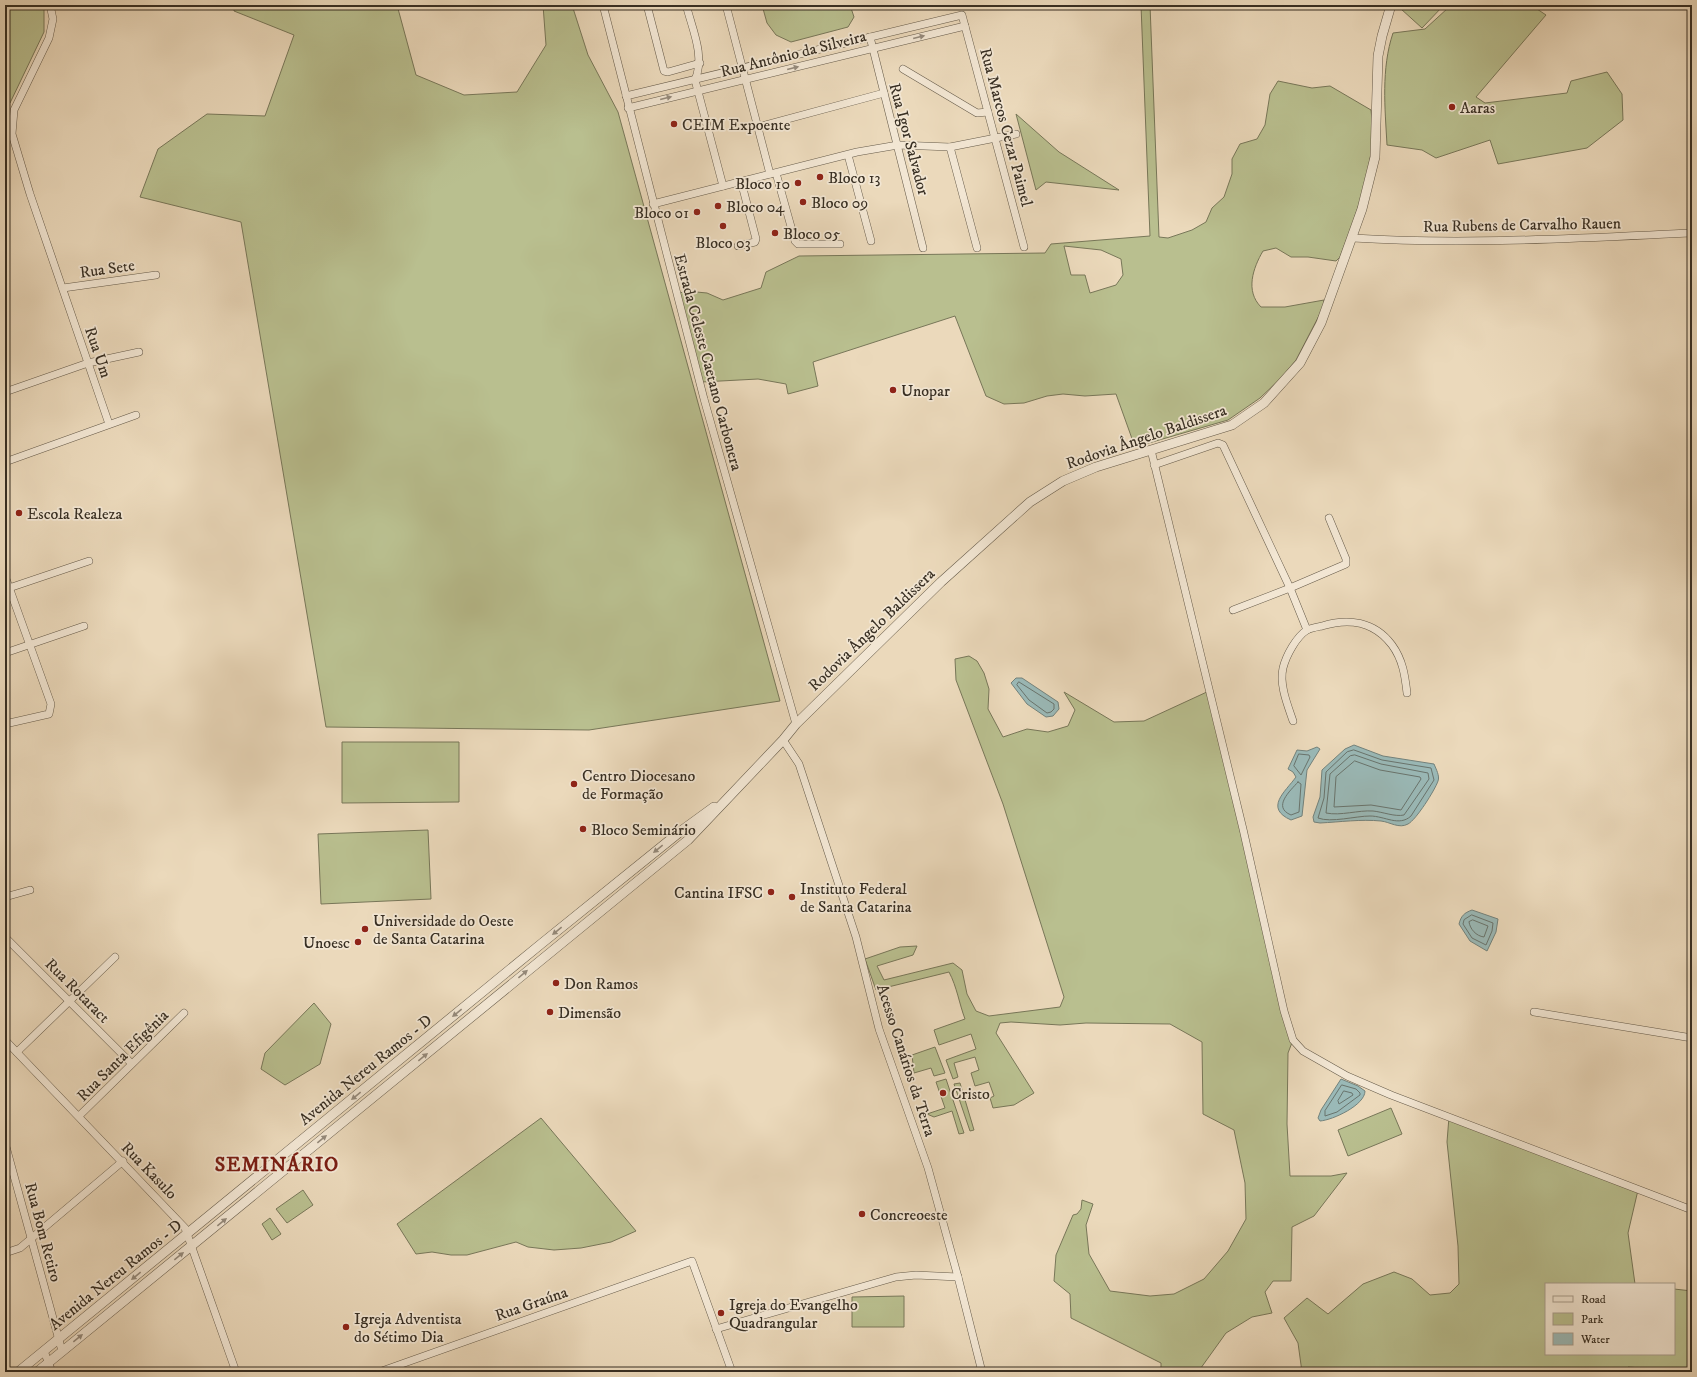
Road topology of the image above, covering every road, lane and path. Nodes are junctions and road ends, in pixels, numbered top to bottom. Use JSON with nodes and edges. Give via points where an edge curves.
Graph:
{"nodes":[{"id":1,"x":50,"y":5,"type":"edge"},
{"id":2,"x":603,"y":5,"type":"edge"},
{"id":3,"x":647,"y":5,"type":"edge"},
{"id":4,"x":726,"y":5,"type":"edge"},
{"id":5,"x":1392,"y":5,"type":"edge"},
{"id":6,"x":687,"y":8,"type":"dead end"},
{"id":7,"x":962,"y":14,"type":"joint"},
{"id":8,"x":965,"y":26,"type":"junction"},
{"id":9,"x":870,"y":37,"type":"junction"},
{"id":10,"x":872,"y":48,"type":"junction"},
{"id":11,"x":700,"y":63,"type":"junction"},
{"id":12,"x":742,"y":69,"type":"junction"},
{"id":13,"x":903,"y":69,"type":"dead end"},
{"id":14,"x":745,"y":79,"type":"junction"},
{"id":15,"x":695,"y":80,"type":"junction"},
{"id":16,"x":698,"y":91,"type":"junction"},
{"id":17,"x":884,"y":93,"type":"junction"},
{"id":18,"x":626,"y":96,"type":"junction"},
{"id":19,"x":628,"y":108,"type":"junction"},
{"id":20,"x":988,"y":112,"type":"junction"},
{"id":21,"x":758,"y":127,"type":"junction"},
{"id":22,"x":1016,"y":134,"type":"dead end"},
{"id":23,"x":995,"y":138,"type":"junction"},
{"id":24,"x":898,"y":145,"type":"junction"},
{"id":25,"x":950,"y":147,"type":"junction"},
{"id":26,"x":848,"y":154,"type":"junction"},
{"id":27,"x":773,"y":173,"type":"junction"},
{"id":28,"x":741,"y":181,"type":"junction"},
{"id":29,"x":723,"y":186,"type":"junction"},
{"id":30,"x":653,"y":204,"type":"junction"},
{"id":31,"x":1692,"y":233,"type":"edge"},
{"id":32,"x":1353,"y":238,"type":"junction"},
{"id":33,"x":871,"y":241,"type":"dead end"},
{"id":34,"x":840,"y":244,"type":"dead end"},
{"id":35,"x":738,"y":246,"type":"dead end"},
{"id":36,"x":1024,"y":247,"type":"dead end"},
{"id":37,"x":924,"y":248,"type":"dead end"},
{"id":38,"x":976,"y":248,"type":"dead end"},
{"id":39,"x":156,"y":275,"type":"dead end"},
{"id":40,"x":63,"y":288,"type":"junction"},
{"id":41,"x":139,"y":352,"type":"dead end"},
{"id":42,"x":88,"y":363,"type":"junction"},
{"id":43,"x":5,"y":392,"type":"edge"},
{"id":44,"x":136,"y":415,"type":"dead end"},
{"id":45,"x":109,"y":424,"type":"junction"},
{"id":46,"x":1151,"y":450,"type":"junction"},
{"id":47,"x":5,"y":462,"type":"edge"},
{"id":48,"x":1154,"y":465,"type":"junction"},
{"id":49,"x":1329,"y":518,"type":"dead end"},
{"id":50,"x":89,"y":561,"type":"dead end"},
{"id":51,"x":5,"y":576,"type":"edge"},
{"id":52,"x":7,"y":588,"type":"edge"},
{"id":53,"x":1290,"y":588,"type":"junction"},
{"id":54,"x":1233,"y":610,"type":"dead end"},
{"id":55,"x":84,"y":626,"type":"dead end"},
{"id":56,"x":1307,"y":630,"type":"junction"},
{"id":57,"x":30,"y":644,"type":"junction"},
{"id":58,"x":5,"y":653,"type":"edge"},
{"id":59,"x":1407,"y":693,"type":"dead end"},
{"id":60,"x":1292,"y":721,"type":"dead end"},
{"id":61,"x":5,"y":724,"type":"edge"},
{"id":62,"x":796,"y":724,"type":"junction"},
{"id":63,"x":783,"y":740,"type":"junction"},
{"id":64,"x":734,"y":792,"type":"junction"},
{"id":65,"x":30,"y":890,"type":"dead end"},
{"id":66,"x":5,"y":897,"type":"edge"},
{"id":67,"x":5,"y":937,"type":"edge"},
{"id":68,"x":115,"y":957,"type":"dead end"},
{"id":69,"x":70,"y":1001,"type":"junction"},
{"id":70,"x":1534,"y":1012,"type":"dead end"},
{"id":71,"x":184,"y":1013,"type":"dead end"},
{"id":72,"x":438,"y":1028,"type":"junction"},
{"id":73,"x":446,"y":1038,"type":"junction"},
{"id":74,"x":1692,"y":1038,"type":"edge"},
{"id":75,"x":5,"y":1040,"type":"edge"},
{"id":76,"x":17,"y":1052,"type":"junction"},
{"id":77,"x":132,"y":1063,"type":"junction"},
{"id":78,"x":79,"y":1116,"type":"junction"},
{"id":79,"x":5,"y":1143,"type":"edge"},
{"id":80,"x":123,"y":1161,"type":"junction"},
{"id":81,"x":8,"y":1164,"type":"edge"},
{"id":82,"x":1692,"y":1210,"type":"edge"},
{"id":83,"x":188,"y":1233,"type":"junction"},
{"id":84,"x":31,"y":1238,"type":"junction"},
{"id":85,"x":192,"y":1246,"type":"junction"},
{"id":86,"x":5,"y":1254,"type":"edge"},
{"id":87,"x":958,"y":1277,"type":"junction"},
{"id":88,"x":716,"y":1329,"type":"junction"},
{"id":89,"x":59,"y":1339,"type":"junction"},
{"id":90,"x":44,"y":1351,"type":"junction"},
{"id":91,"x":62,"y":1351,"type":"junction"},
{"id":92,"x":48,"y":1362,"type":"junction"},
{"id":93,"x":18,"y":1372,"type":"edge"},
{"id":94,"x":37,"y":1372,"type":"edge"},
{"id":95,"x":52,"y":1372,"type":"edge"},
{"id":96,"x":236,"y":1372,"type":"edge"},
{"id":97,"x":379,"y":1372,"type":"edge"},
{"id":98,"x":732,"y":1372,"type":"edge"},
{"id":99,"x":982,"y":1372,"type":"edge"}],
"edges":[{"from":1,"to":40,"type":"street","name":"Rua Um","via":[[53,19],[49,38],[14,110],[12,134]]},
{"from":2,"to":18,"type":"street","name":"Estrada Celeste Caetano Carbonera"},
{"from":3,"to":11,"type":"street","via":[[664,71]]},
{"from":4,"to":12,"type":"street"},
{"from":5,"to":32,"type":"street","name":"Rodovia Ângelo Baldissera","via":[[1378,56],[1375,157]]},
{"from":6,"to":11,"type":"street"},
{"from":7,"to":8,"type":"street","name":"Rua Marcos Cezar Paimel"},
{"from":7,"to":9,"type":"street","name":"Rua Antônio da Silveira"},
{"from":10,"to":8,"type":"street","name":"Rua Antônio da Silveira","one_way":true},
{"from":8,"to":20,"type":"street","name":"Rua Marcos Cezar Paimel"},
{"from":9,"to":10,"type":"street","name":"Rua Igor Salvador"},
{"from":9,"to":12,"type":"street","name":"Rua Antônio da Silveira"},
{"from":14,"to":10,"type":"street","name":"Rua Antônio da Silveira","one_way":true},
{"from":10,"to":17,"type":"street","name":"Rua Igor Salvador"},
{"from":11,"to":15,"type":"street"},
{"from":12,"to":14,"type":"street"},
{"from":12,"to":15,"type":"street","name":"Rua Antônio da Silveira"},
{"from":13,"to":20,"type":"street","via":[[977,113]]},
{"from":14,"to":16,"type":"street","name":"Rua Antônio da Silveira"},
{"from":14,"to":21,"type":"street"},
{"from":15,"to":16,"type":"street"},
{"from":15,"to":18,"type":"street","name":"Rua Antônio da Silveira"},
{"from":19,"to":16,"type":"street","name":"Rua Antônio da Silveira","one_way":true},
{"from":16,"to":29,"type":"street"},
{"from":17,"to":21,"type":"street"},
{"from":17,"to":24,"type":"street","name":"Rua Igor Salvador"},
{"from":18,"to":19,"type":"street","name":"Estrada Celeste Caetano Carbonera"},
{"from":19,"to":30,"type":"street","name":"Estrada Celeste Caetano Carbonera"},
{"from":20,"to":23,"type":"street","name":"Rua Marcos Cezar Paimel"},
{"from":21,"to":27,"type":"street"},
{"from":22,"to":23,"type":"street"},
{"from":23,"to":25,"type":"street"},
{"from":23,"to":36,"type":"street","name":"Rua Marcos Cezar Paimel"},
{"from":24,"to":25,"type":"street"},
{"from":24,"to":26,"type":"street"},
{"from":24,"to":37,"type":"street","name":"Rua Igor Salvador"},
{"from":25,"to":38,"type":"street"},
{"from":26,"to":27,"type":"street"},
{"from":26,"to":33,"type":"street"},
{"from":27,"to":28,"type":"street"},
{"from":27,"to":34,"type":"street","via":[[795,241],[798,244]]},
{"from":28,"to":29,"type":"street"},
{"from":28,"to":35,"type":"street","via":[[756,239],[755,242]]},
{"from":29,"to":30,"type":"street"},
{"from":30,"to":62,"type":"street","name":"Estrada Celeste Caetano Carbonera","via":[[704,399]]},
{"from":31,"to":32,"type":"street","name":"Rua Rubens de Carvalho Rauen","via":[[1506,241]]},
{"from":32,"to":46,"type":"street","name":"Rodovia Ângelo Baldissera","via":[[1321,324],[1300,363],[1284,383],[1264,403],[1232,425]]},
{"from":39,"to":40,"type":"street","name":"Rua Sete"},
{"from":40,"to":42,"type":"street","name":"Rua Um"},
{"from":41,"to":42,"type":"street"},
{"from":42,"to":43,"type":"street"},
{"from":42,"to":45,"type":"street","name":"Rua Um"},
{"from":44,"to":45,"type":"street"},
{"from":45,"to":47,"type":"street"},
{"from":46,"to":48,"type":"street"},
{"from":46,"to":62,"type":"street","name":"Rodovia Ângelo Baldissera","via":[[1096,467],[1063,481],[1030,502],[951,572]]},
{"from":48,"to":53,"type":"street","via":[[1218,443],[1223,445]]},
{"from":48,"to":82,"type":"street","via":[[1293,1040],[1303,1051],[1372,1087]]},
{"from":49,"to":53,"type":"street","via":[[1346,564]]},
{"from":50,"to":52,"type":"street"},
{"from":51,"to":52,"type":"street"},
{"from":52,"to":57,"type":"street"},
{"from":53,"to":54,"type":"street"},
{"from":53,"to":56,"type":"street"},
{"from":55,"to":57,"type":"street"},
{"from":56,"to":59,"type":"street","via":[[1337,621],[1355,621],[1370,626],[1392,644],[1400,657],[1405,671]]},
{"from":56,"to":60,"type":"street","via":[[1288,654],[1283,669],[1283,685]]},
{"from":57,"to":58,"type":"street"},
{"from":57,"to":61,"type":"street","via":[[51,704],[50,714]]},
{"from":62,"to":63,"type":"street","name":"Avenida Nereu Ramos - D"},
{"from":63,"to":64,"type":"street","name":"Avenida Nereu Ramos - D"},
{"from":63,"to":87,"type":"street","name":"Acesso Canários da Terra","via":[[799,764],[818,816],[856,937],[879,1029],[928,1168]]},
{"from":64,"to":72,"type":"street","name":"Avenida Nereu Ramos - D","one_way":true,"via":[[680,831]]},
{"from":73,"to":64,"type":"street","name":"Avenida Nereu Ramos - D","one_way":true,"via":[[688,840]]},
{"from":65,"to":66,"type":"street"},
{"from":67,"to":69,"type":"street","name":"Rua Rotaract"},
{"from":68,"to":69,"type":"street"},
{"from":69,"to":76,"type":"street"},
{"from":69,"to":77,"type":"street","name":"Rua Rotaract"},
{"from":70,"to":74,"type":"street"},
{"from":71,"to":77,"type":"street","name":"Rua Santa Efigênia"},
{"from":72,"to":73,"type":"street"},
{"from":72,"to":83,"type":"street","name":"Avenida Nereu Ramos - D","one_way":true},
{"from":85,"to":73,"type":"street","name":"Avenida Nereu Ramos - D","one_way":true},
{"from":75,"to":76,"type":"street","name":"Rua Kasulo"},
{"from":76,"to":78,"type":"street","name":"Rua Kasulo"},
{"from":77,"to":78,"type":"street","name":"Rua Santa Efigênia"},
{"from":78,"to":80,"type":"street","name":"Rua Kasulo"},
{"from":79,"to":81,"type":"street","name":"Rua Bom Retiro"},
{"from":80,"to":83,"type":"street","name":"Rua Kasulo"},
{"from":80,"to":84,"type":"street"},
{"from":81,"to":84,"type":"street","name":"Rua Bom Retiro"},
{"from":83,"to":85,"type":"street","name":"Rua Kasulo"},
{"from":83,"to":89,"type":"street","name":"Avenida Nereu Ramos - D","one_way":true},
{"from":84,"to":86,"type":"street","via":[[20,1248]]},
{"from":84,"to":89,"type":"street","name":"Rua Bom Retiro"},
{"from":91,"to":85,"type":"street","name":"Avenida Nereu Ramos - D","one_way":true},
{"from":85,"to":96,"type":"street","name":"Rua Kasulo"},
{"from":87,"to":88,"type":"street","via":[[896,1277]]},
{"from":87,"to":99,"type":"street","name":"Acesso Canários da Terra"},
{"from":88,"to":97,"type":"street","name":"Rua Graúna","via":[[692,1261]]},
{"from":88,"to":98,"type":"street"},
{"from":89,"to":90,"type":"street","name":"Avenida Nereu Ramos - D"},
{"from":89,"to":91,"type":"street","name":"Rua Bom Retiro"},
{"from":90,"to":92,"type":"street"},
{"from":90,"to":93,"type":"street","name":"Avenida Nereu Ramos - D"},
{"from":91,"to":92,"type":"street","name":"Avenida Nereu Ramos - D"},
{"from":92,"to":94,"type":"street","name":"Avenida Nereu Ramos - D"},
{"from":92,"to":95,"type":"street"}]}
